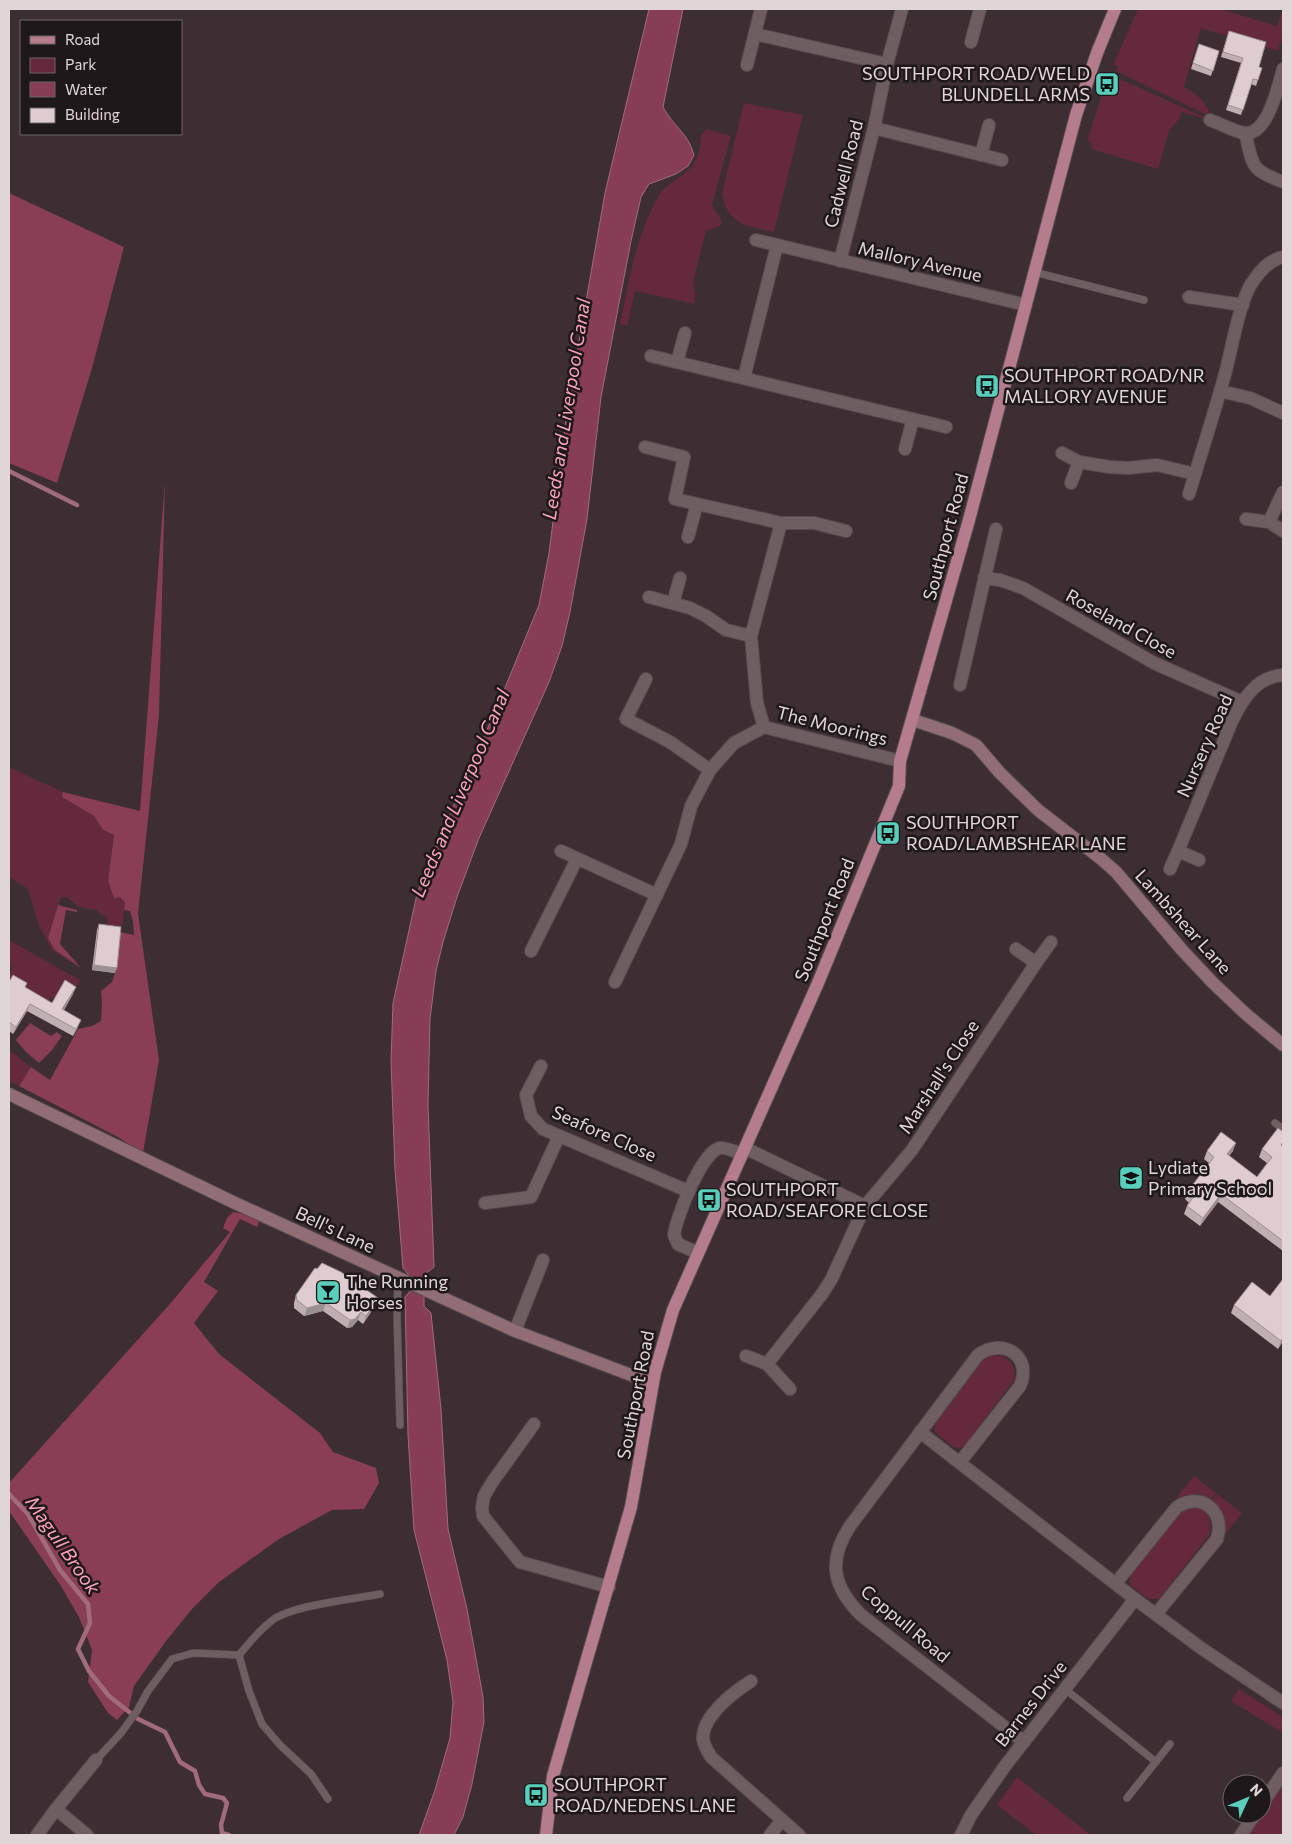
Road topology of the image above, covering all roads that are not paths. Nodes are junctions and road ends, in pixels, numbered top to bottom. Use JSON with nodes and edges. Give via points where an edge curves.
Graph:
{"nodes":[{"id":1,"x":761,"y":9,"type":"edge"},
{"id":2,"x":902,"y":9,"type":"edge"},
{"id":3,"x":980,"y":9,"type":"edge"},
{"id":4,"x":1115,"y":9,"type":"edge"},
{"id":5,"x":755,"y":34,"type":"junction"},
{"id":6,"x":972,"y":42,"type":"dead end"},
{"id":7,"x":887,"y":64,"type":"junction"},
{"id":8,"x":747,"y":65,"type":"dead end"},
{"id":9,"x":1283,"y":69,"type":"edge"},
{"id":10,"x":1210,"y":120,"type":"dead end"},
{"id":11,"x":989,"y":125,"type":"dead end"},
{"id":12,"x":874,"y":128,"type":"junction"},
{"id":13,"x":1245,"y":133,"type":"junction"},
{"id":14,"x":981,"y":155,"type":"junction"},
{"id":15,"x":1002,"y":160,"type":"dead end"},
{"id":16,"x":1283,"y":182,"type":"edge"},
{"id":17,"x":756,"y":240,"type":"dead end"},
{"id":18,"x":777,"y":245,"type":"junction"},
{"id":19,"x":1283,"y":257,"type":"edge"},
{"id":20,"x":840,"y":260,"type":"junction"},
{"id":21,"x":1034,"y":272,"type":"junction"},
{"id":22,"x":1189,"y":297,"type":"dead end"},
{"id":23,"x":1144,"y":300,"type":"dead end"},
{"id":24,"x":1026,"y":305,"type":"junction"},
{"id":25,"x":1243,"y":306,"type":"junction"},
{"id":26,"x":685,"y":333,"type":"dead end"},
{"id":27,"x":651,"y":356,"type":"dead end"},
{"id":28,"x":677,"y":362,"type":"junction"},
{"id":29,"x":744,"y":378,"type":"junction"},
{"id":30,"x":1220,"y":390,"type":"junction"},
{"id":31,"x":1283,"y":413,"type":"edge"},
{"id":32,"x":913,"y":419,"type":"junction"},
{"id":33,"x":946,"y":426,"type":"dead end"},
{"id":34,"x":645,"y":447,"type":"dead end"},
{"id":35,"x":905,"y":449,"type":"dead end"},
{"id":36,"x":1062,"y":453,"type":"dead end"},
{"id":37,"x":1079,"y":462,"type":"junction"},
{"id":38,"x":1195,"y":474,"type":"junction"},
{"id":39,"x":1072,"y":483,"type":"dead end"},
{"id":40,"x":1283,"y":492,"type":"edge"},
{"id":41,"x":1189,"y":494,"type":"dead end"},
{"id":42,"x":697,"y":504,"type":"junction"},
{"id":43,"x":1246,"y":519,"type":"dead end"},
{"id":44,"x":1270,"y":522,"type":"junction"},
{"id":45,"x":781,"y":523,"type":"junction"},
{"id":46,"x":996,"y":529,"type":"dead end"},
{"id":47,"x":846,"y":531,"type":"dead end"},
{"id":48,"x":1283,"y":531,"type":"edge"},
{"id":49,"x":688,"y":537,"type":"dead end"},
{"id":50,"x":680,"y":578,"type":"dead end"},
{"id":51,"x":984,"y":578,"type":"junction"},
{"id":52,"x":648,"y":597,"type":"dead end"},
{"id":53,"x":673,"y":603,"type":"junction"},
{"id":54,"x":751,"y":636,"type":"junction"},
{"id":55,"x":1283,"y":675,"type":"edge"},
{"id":56,"x":646,"y":679,"type":"dead end"},
{"id":57,"x":960,"y":684,"type":"dead end"},
{"id":58,"x":1242,"y":702,"type":"junction"},
{"id":59,"x":913,"y":720,"type":"junction"},
{"id":60,"x":764,"y":727,"type":"junction"},
{"id":61,"x":900,"y":761,"type":"junction"},
{"id":62,"x":710,"y":770,"type":"junction"},
{"id":63,"x":562,"y":851,"type":"dead end"},
{"id":64,"x":1178,"y":851,"type":"junction"},
{"id":65,"x":577,"y":859,"type":"junction"},
{"id":66,"x":1199,"y":860,"type":"dead end"},
{"id":67,"x":1170,"y":869,"type":"dead end"},
{"id":68,"x":657,"y":894,"type":"junction"},
{"id":69,"x":1051,"y":942,"type":"dead end"},
{"id":70,"x":1016,"y":949,"type":"dead end"},
{"id":71,"x":531,"y":951,"type":"dead end"},
{"id":72,"x":1036,"y":963,"type":"junction"},
{"id":73,"x":615,"y":982,"type":"dead end"},
{"id":74,"x":1283,"y":1045,"type":"edge"},
{"id":75,"x":541,"y":1066,"type":"dead end"},
{"id":76,"x":9,"y":1094,"type":"edge"},
{"id":77,"x":1276,"y":1123,"type":"dead end"},
{"id":78,"x":1283,"y":1129,"type":"edge"},
{"id":79,"x":559,"y":1136,"type":"junction"},
{"id":80,"x":744,"y":1151,"type":"junction"},
{"id":81,"x":688,"y":1190,"type":"junction"},
{"id":82,"x":485,"y":1203,"type":"dead end"},
{"id":83,"x":865,"y":1206,"type":"junction"},
{"id":84,"x":698,"y":1253,"type":"junction"},
{"id":85,"x":543,"y":1260,"type":"dead end"},
{"id":86,"x":398,"y":1278,"type":"junction"},
{"id":87,"x":515,"y":1331,"type":"junction"},
{"id":88,"x":746,"y":1356,"type":"dead end"},
{"id":89,"x":768,"y":1364,"type":"junction"},
{"id":90,"x":652,"y":1383,"type":"junction"},
{"id":91,"x":790,"y":1389,"type":"dead end"},
{"id":92,"x":400,"y":1424,"type":"dead end"},
{"id":93,"x":534,"y":1424,"type":"dead end"},
{"id":94,"x":920,"y":1432,"type":"junction"},
{"id":95,"x":960,"y":1462,"type":"junction"},
{"id":96,"x":1116,"y":1583,"type":"junction"},
{"id":97,"x":608,"y":1587,"type":"junction"},
{"id":98,"x":380,"y":1594,"type":"dead end"},
{"id":99,"x":1135,"y":1599,"type":"junction"},
{"id":100,"x":1156,"y":1614,"type":"junction"},
{"id":101,"x":239,"y":1655,"type":"junction"},
{"id":102,"x":751,"y":1681,"type":"dead end"},
{"id":103,"x":1066,"y":1688,"type":"junction"},
{"id":104,"x":1283,"y":1704,"type":"edge"},
{"id":105,"x":1024,"y":1742,"type":"junction"},
{"id":106,"x":1170,"y":1744,"type":"dead end"},
{"id":107,"x":96,"y":1760,"type":"joint"},
{"id":108,"x":1156,"y":1762,"type":"junction"},
{"id":109,"x":1283,"y":1773,"type":"edge"},
{"id":110,"x":1272,"y":1789,"type":"edge"},
{"id":111,"x":1127,"y":1798,"type":"dead end"},
{"id":112,"x":328,"y":1799,"type":"dead end"},
{"id":113,"x":56,"y":1809,"type":"junction"},
{"id":114,"x":782,"y":1820,"type":"junction"},
{"id":115,"x":1248,"y":1824,"type":"edge"},
{"id":116,"x":37,"y":1835,"type":"edge"},
{"id":117,"x":87,"y":1835,"type":"edge"},
{"id":118,"x":546,"y":1835,"type":"edge"},
{"id":119,"x":770,"y":1835,"type":"edge"},
{"id":120,"x":799,"y":1835,"type":"edge"},
{"id":121,"x":960,"y":1835,"type":"edge"},
{"id":122,"x":1241,"y":1835,"type":"edge"}],
"edges":[{"from":1,"to":5,"type":"street"},
{"from":2,"to":7,"type":"street","name":"Cadwell Road"},
{"from":3,"to":6,"type":"street"},
{"from":4,"to":21,"type":"main road","name":"Southport Road","via":[[1079,108]]},
{"from":5,"to":7,"type":"street"},
{"from":5,"to":8,"type":"street"},
{"from":7,"to":12,"type":"street","name":"Cadwell Road"},
{"from":9,"to":13,"type":"street","via":[[1264,122]]},
{"from":10,"to":13,"type":"street"},
{"from":11,"to":14,"type":"street"},
{"from":12,"to":14,"type":"street"},
{"from":12,"to":20,"type":"street","name":"Cadwell Road"},
{"from":13,"to":16,"type":"street","via":[[1254,166],[1264,175]]},
{"from":14,"to":15,"type":"street"},
{"from":17,"to":18,"type":"street","name":"Mallory Avenue"},
{"from":18,"to":20,"type":"street","name":"Mallory Avenue"},
{"from":18,"to":29,"type":"street"},
{"from":19,"to":25,"type":"street","via":[[1274,259],[1257,276]]},
{"from":20,"to":24,"type":"street","name":"Mallory Avenue"},
{"from":21,"to":23,"type":"lane"},
{"from":21,"to":24,"type":"main road","name":"Southport Road"},
{"from":22,"to":25,"type":"street"},
{"from":24,"to":59,"type":"main road","name":"Southport Road"},
{"from":25,"to":30,"type":"street"},
{"from":26,"to":28,"type":"street"},
{"from":27,"to":28,"type":"street"},
{"from":28,"to":29,"type":"street"},
{"from":29,"to":32,"type":"street"},
{"from":30,"to":31,"type":"street","via":[[1250,398]]},
{"from":30,"to":38,"type":"street"},
{"from":32,"to":33,"type":"street"},
{"from":32,"to":35,"type":"street"},
{"from":34,"to":42,"type":"street","via":[[684,457],[675,499]]},
{"from":36,"to":37,"type":"street"},
{"from":37,"to":38,"type":"street","via":[[1128,468],[1157,465]]},
{"from":37,"to":39,"type":"street"},
{"from":38,"to":41,"type":"street"},
{"from":40,"to":44,"type":"street"},
{"from":42,"to":45,"type":"street"},
{"from":42,"to":49,"type":"street"},
{"from":43,"to":44,"type":"street"},
{"from":44,"to":48,"type":"street"},
{"from":45,"to":47,"type":"street","via":[[814,524]]},
{"from":45,"to":54,"type":"street"},
{"from":46,"to":51,"type":"street"},
{"from":50,"to":53,"type":"street"},
{"from":51,"to":57,"type":"street"},
{"from":51,"to":58,"type":"street","name":"Roseland Close","via":[[1023,588],[1160,667]]},
{"from":52,"to":53,"type":"street"},
{"from":53,"to":54,"type":"street","via":[[706,616],[726,630]]},
{"from":54,"to":60,"type":"street","via":[[757,703]]},
{"from":55,"to":58,"type":"street","name":"Nursery Road","via":[[1261,682]]},
{"from":56,"to":62,"type":"street","via":[[626,719],[670,742]]},
{"from":58,"to":64,"type":"street","name":"Nursery Road"},
{"from":59,"to":61,"type":"main road","name":"Southport Road"},
{"from":59,"to":74,"type":"street","name":"Lambshear Lane","via":[[976,745],[1032,804],[1116,872],[1213,983]]},
{"from":60,"to":61,"type":"street","name":"The Moorings"},
{"from":60,"to":62,"type":"street","name":"The Moorings","via":[[734,743]]},
{"from":61,"to":80,"type":"main road","name":"Southport Road","via":[[899,786]]},
{"from":62,"to":68,"type":"street","name":"The Moorings","via":[[691,806],[681,844]]},
{"from":63,"to":65,"type":"street"},
{"from":64,"to":66,"type":"street"},
{"from":64,"to":67,"type":"street","name":"Nursery Road"},
{"from":65,"to":68,"type":"street"},
{"from":65,"to":71,"type":"street"},
{"from":68,"to":73,"type":"street","name":"The Moorings"},
{"from":69,"to":72,"type":"street","name":"Marshall's Close"},
{"from":70,"to":72,"type":"street"},
{"from":72,"to":83,"type":"street","name":"Marshall's Close","via":[[912,1150]]},
{"from":75,"to":79,"type":"street","name":"Seafore Close","via":[[526,1096],[531,1116],[543,1129]]},
{"from":76,"to":86,"type":"street","name":"Bell's Lane"},
{"from":77,"to":78,"type":"lane"},
{"from":79,"to":81,"type":"street","name":"Seafore Close"},
{"from":79,"to":82,"type":"street","via":[[531,1197]]},
{"from":80,"to":81,"type":"street","via":[[717,1149],[707,1158]]},
{"from":80,"to":83,"type":"street"},
{"from":80,"to":84,"type":"main road","name":"Southport Road"},
{"from":81,"to":84,"type":"street","via":[[674,1235],[678,1244]]},
{"from":83,"to":89,"type":"street","name":"Marshall's Close","via":[[822,1294]]},
{"from":84,"to":90,"type":"main road","name":"Southport Road","via":[[673,1310]]},
{"from":85,"to":87,"type":"street"},
{"from":86,"to":87,"type":"street","name":"Bell's Lane"},
{"from":86,"to":92,"type":"lane"},
{"from":87,"to":90,"type":"street","name":"Bell's Lane"},
{"from":88,"to":89,"type":"street"},
{"from":89,"to":91,"type":"street"},
{"from":90,"to":97,"type":"main road","name":"Southport Road","via":[[631,1507]]},
{"from":93,"to":97,"type":"street","via":[[484,1496],[483,1516],[520,1562]]},
{"from":94,"to":95,"type":"street"},
{"from":94,"to":95,"type":"street","name":"Coppull Road","via":[[978,1356],[999,1347],[1013,1352],[1022,1365],[1020,1386]]},
{"from":94,"to":105,"type":"street","name":"Coppull Road","via":[[842,1539],[836,1559],[838,1582],[850,1604],[861,1615]]},
{"from":95,"to":96,"type":"street"},
{"from":96,"to":99,"type":"street"},
{"from":96,"to":100,"type":"street","via":[[1176,1508],[1192,1501],[1209,1506],[1218,1522],[1217,1539]]},
{"from":97,"to":118,"type":"main road","name":"Southport Road","via":[[553,1776]]},
{"from":98,"to":101,"type":"lane","via":[[296,1610],[276,1618],[258,1632]]},
{"from":99,"to":100,"type":"street"},
{"from":99,"to":103,"type":"street","name":"Barnes Drive"},
{"from":100,"to":104,"type":"street"},
{"from":101,"to":107,"type":"lane","via":[[192,1653],[172,1659],[122,1733]]},
{"from":101,"to":112,"type":"lane","via":[[262,1724],[311,1774]]},
{"from":102,"to":114,"type":"street","via":[[734,1692],[714,1713],[703,1740],[712,1757]]},
{"from":103,"to":105,"type":"street","name":"Barnes Drive"},
{"from":103,"to":108,"type":"lane"},
{"from":105,"to":121,"type":"street","name":"Barnes Drive","via":[[983,1797]]},
{"from":106,"to":108,"type":"lane"},
{"from":107,"to":113,"type":"street"},
{"from":108,"to":111,"type":"lane"},
{"from":109,"to":110,"type":"street"},
{"from":113,"to":116,"type":"street"},
{"from":113,"to":117,"type":"street"},
{"from":114,"to":119,"type":"street"},
{"from":114,"to":120,"type":"street"},
{"from":115,"to":122,"type":"street"}]}
